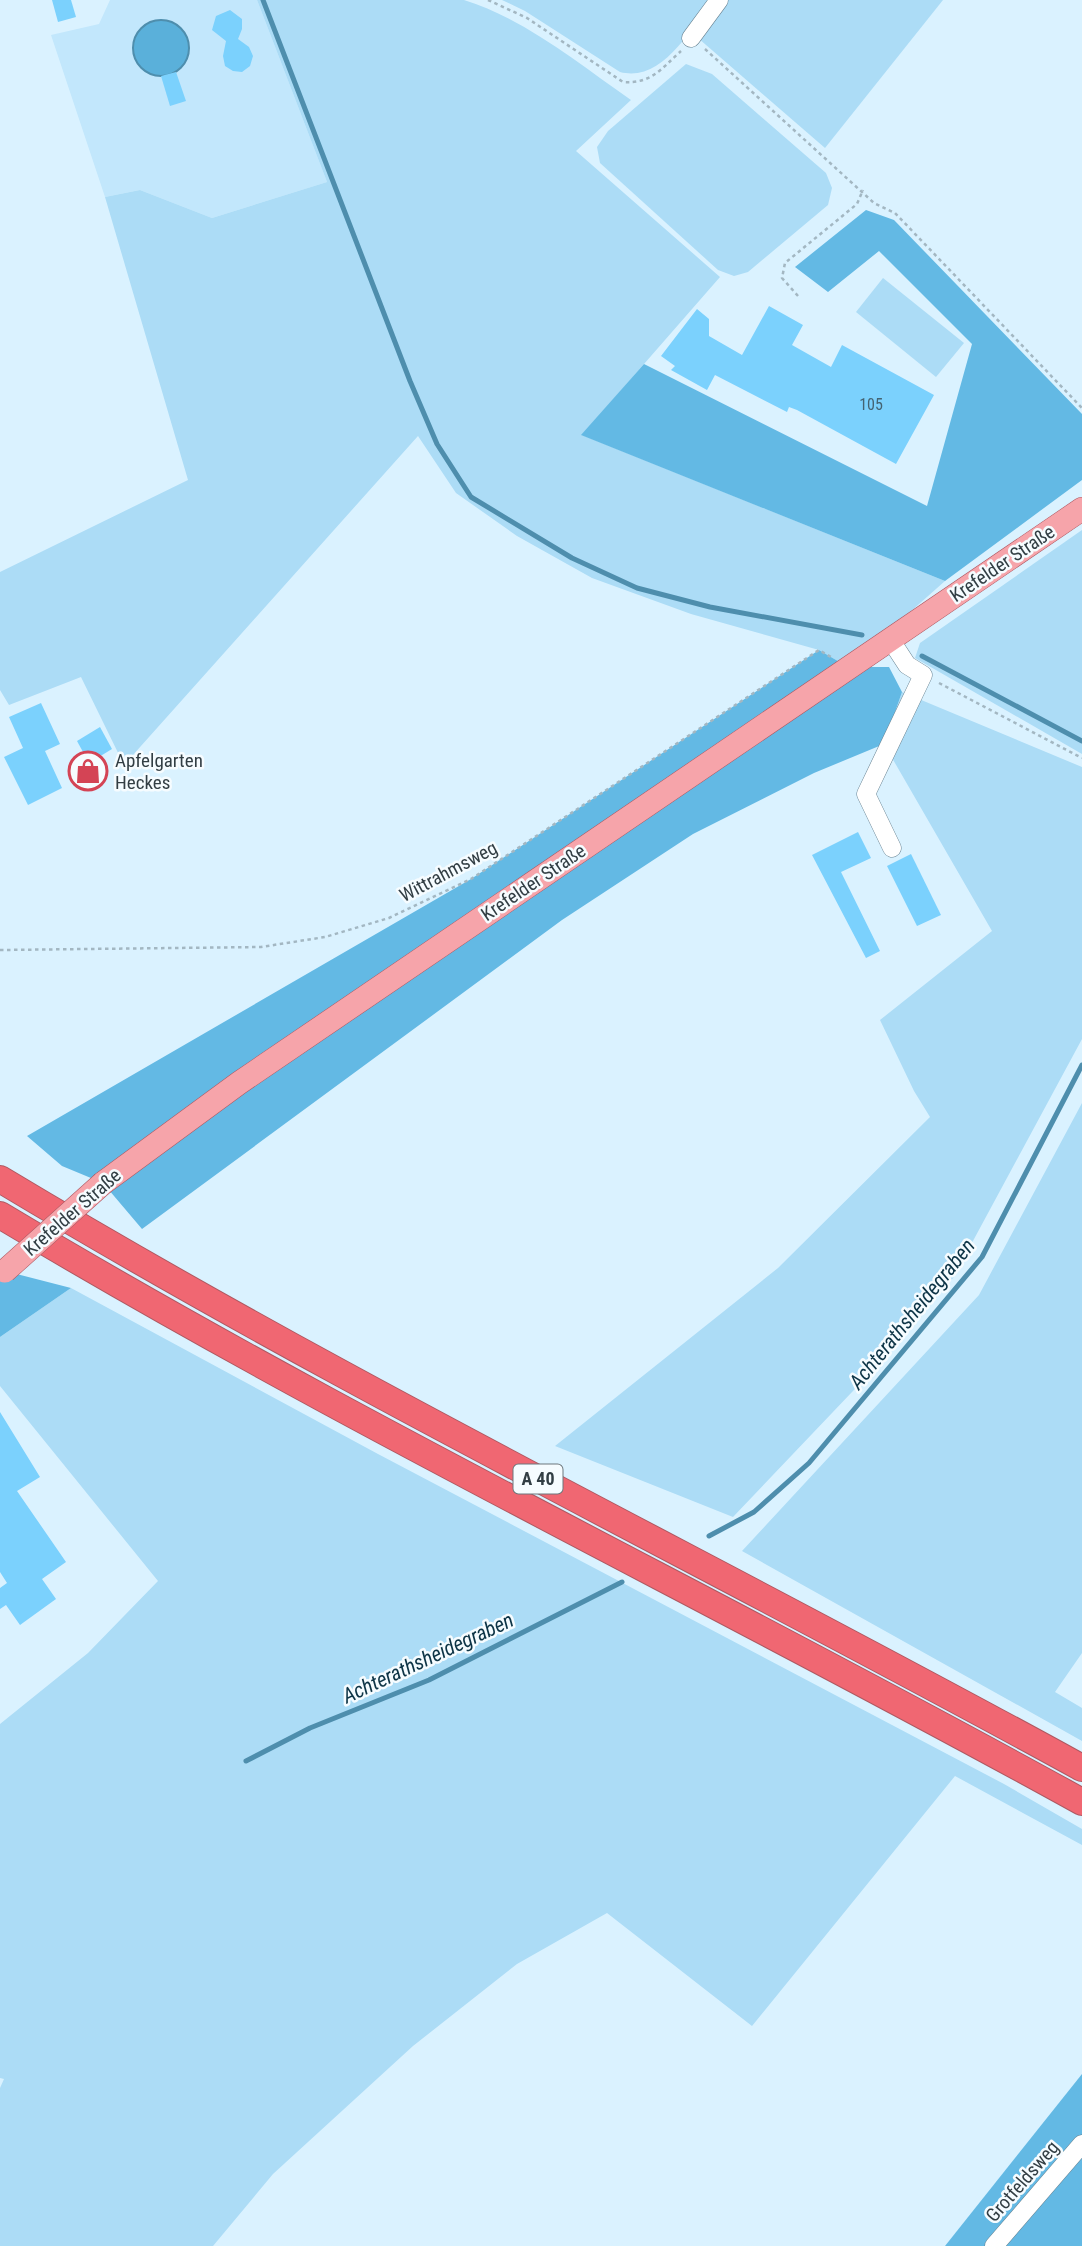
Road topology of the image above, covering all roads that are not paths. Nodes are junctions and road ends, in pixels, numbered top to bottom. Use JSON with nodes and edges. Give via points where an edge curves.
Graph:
{"nodes":[{"id":1,"x":719,"y":0,"type":"edge"},
{"id":2,"x":687,"y":44,"type":"road end"},
{"id":3,"x":1082,"y":509,"type":"edge"},
{"id":4,"x":890,"y":639,"type":"junction"},
{"id":5,"x":892,"y":849,"type":"dead end"},
{"id":6,"x":0,"y":1179,"type":"edge"},
{"id":7,"x":0,"y":1215,"type":"edge"},
{"id":8,"x":3,"y":1273,"type":"edge"},
{"id":9,"x":1082,"y":1768,"type":"edge"},
{"id":10,"x":1082,"y":1802,"type":"edge"},
{"id":11,"x":1082,"y":2144,"type":"edge"},
{"id":12,"x":994,"y":2246,"type":"edge"}],
"edges":[{"from":1,"to":2,"type":"street"},
{"from":3,"to":4,"type":"main road","name":"Krefelder Straße"},
{"from":4,"to":5,"type":"street","via":[[907,665],[923,675],[866,794]]},
{"from":4,"to":8,"type":"main road","name":"Krefelder Straße","bridge":true,"via":[[239,1083],[103,1183]]},
{"from":6,"to":9,"type":"highway","number":"A 40","via":[[304,1354]]},
{"from":7,"to":10,"type":"highway","number":"A 40","via":[[295,1382],[888,1694]]},
{"from":11,"to":12,"type":"street","name":"Grotfeldsweg"}]}
